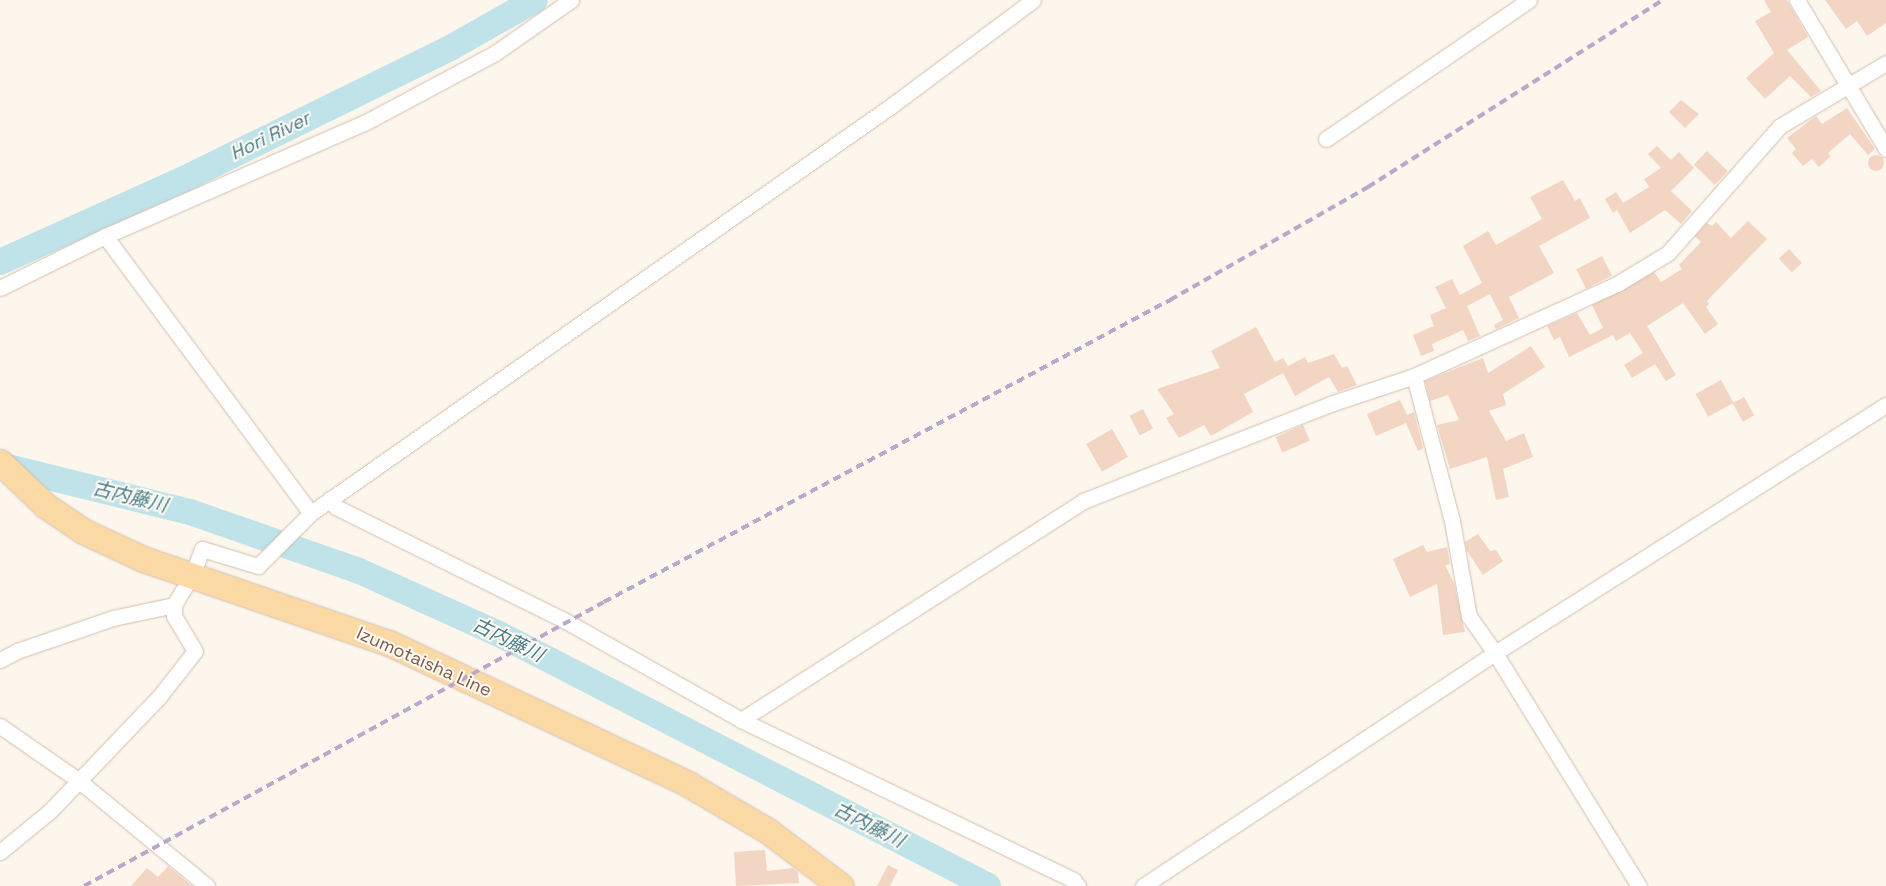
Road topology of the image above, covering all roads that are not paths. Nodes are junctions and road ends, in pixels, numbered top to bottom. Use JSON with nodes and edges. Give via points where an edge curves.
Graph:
{"nodes":[{"id":1,"x":572,"y":0,"type":"edge"},
{"id":2,"x":1033,"y":0,"type":"edge"},
{"id":3,"x":1529,"y":0,"type":"edge"},
{"id":4,"x":1797,"y":0,"type":"edge"},
{"id":5,"x":1886,"y":63,"type":"edge"},
{"id":6,"x":1848,"y":85,"type":"junction"},
{"id":7,"x":1326,"y":139,"type":"dead end"},
{"id":8,"x":1886,"y":149,"type":"edge"},
{"id":9,"x":105,"y":236,"type":"junction"},
{"id":10,"x":0,"y":288,"type":"edge"},
{"id":11,"x":1414,"y":376,"type":"junction"},
{"id":12,"x":1886,"y":405,"type":"edge"},
{"id":13,"x":0,"y":462,"type":"edge"},
{"id":14,"x":330,"y":499,"type":"junction"},
{"id":15,"x":310,"y":513,"type":"junction"},
{"id":16,"x":192,"y":575,"type":"junction"},
{"id":17,"x":174,"y":605,"type":"junction"},
{"id":18,"x":1495,"y":653,"type":"junction"},
{"id":19,"x":0,"y":660,"type":"edge"},
{"id":20,"x":741,"y":720,"type":"junction"},
{"id":21,"x":0,"y":726,"type":"edge"},
{"id":22,"x":78,"y":780,"type":"junction"},
{"id":23,"x":0,"y":852,"type":"edge"},
{"id":24,"x":207,"y":886,"type":"edge"},
{"id":25,"x":841,"y":886,"type":"edge"},
{"id":26,"x":1078,"y":886,"type":"edge"},
{"id":27,"x":1143,"y":886,"type":"edge"},
{"id":28,"x":1639,"y":886,"type":"edge"}],
"edges":[{"from":1,"to":9,"type":"street","via":[[495,53],[364,122]]},
{"from":2,"to":14,"type":"street","via":[[890,106]]},
{"from":3,"to":7,"type":"street"},
{"from":4,"to":6,"type":"street"},
{"from":5,"to":6,"type":"street"},
{"from":6,"to":8,"type":"street"},
{"from":6,"to":11,"type":"street","via":[[1780,126],[1668,253],[1554,315]]},
{"from":9,"to":10,"type":"street"},
{"from":9,"to":15,"type":"street"},
{"from":11,"to":18,"type":"street","via":[[1452,521],[1469,616]]},
{"from":11,"to":20,"type":"street","via":[[1333,403],[1083,501]]},
{"from":12,"to":18,"type":"street"},
{"from":13,"to":16,"type":"main road","name":"Izumotaisha Line","via":[[46,506],[83,531],[143,559]]},
{"from":14,"to":15,"type":"street"},
{"from":14,"to":20,"type":"street","via":[[336,508],[562,620]]},
{"from":15,"to":16,"type":"street","via":[[258,566],[202,549]]},
{"from":16,"to":17,"type":"street"},
{"from":16,"to":25,"type":"main road","name":"Izumotaisha Line","via":[[389,643],[688,784],[768,831]]},
{"from":17,"to":19,"type":"street","via":[[113,618],[17,651]]},
{"from":17,"to":22,"type":"street","via":[[174,616],[195,651],[159,697]]},
{"from":18,"to":27,"type":"street"},
{"from":18,"to":28,"type":"street"},
{"from":20,"to":26,"type":"street","via":[[1074,880]]},
{"from":21,"to":22,"type":"street"},
{"from":22,"to":23,"type":"street","via":[[50,811]]},
{"from":22,"to":24,"type":"street"}]}
